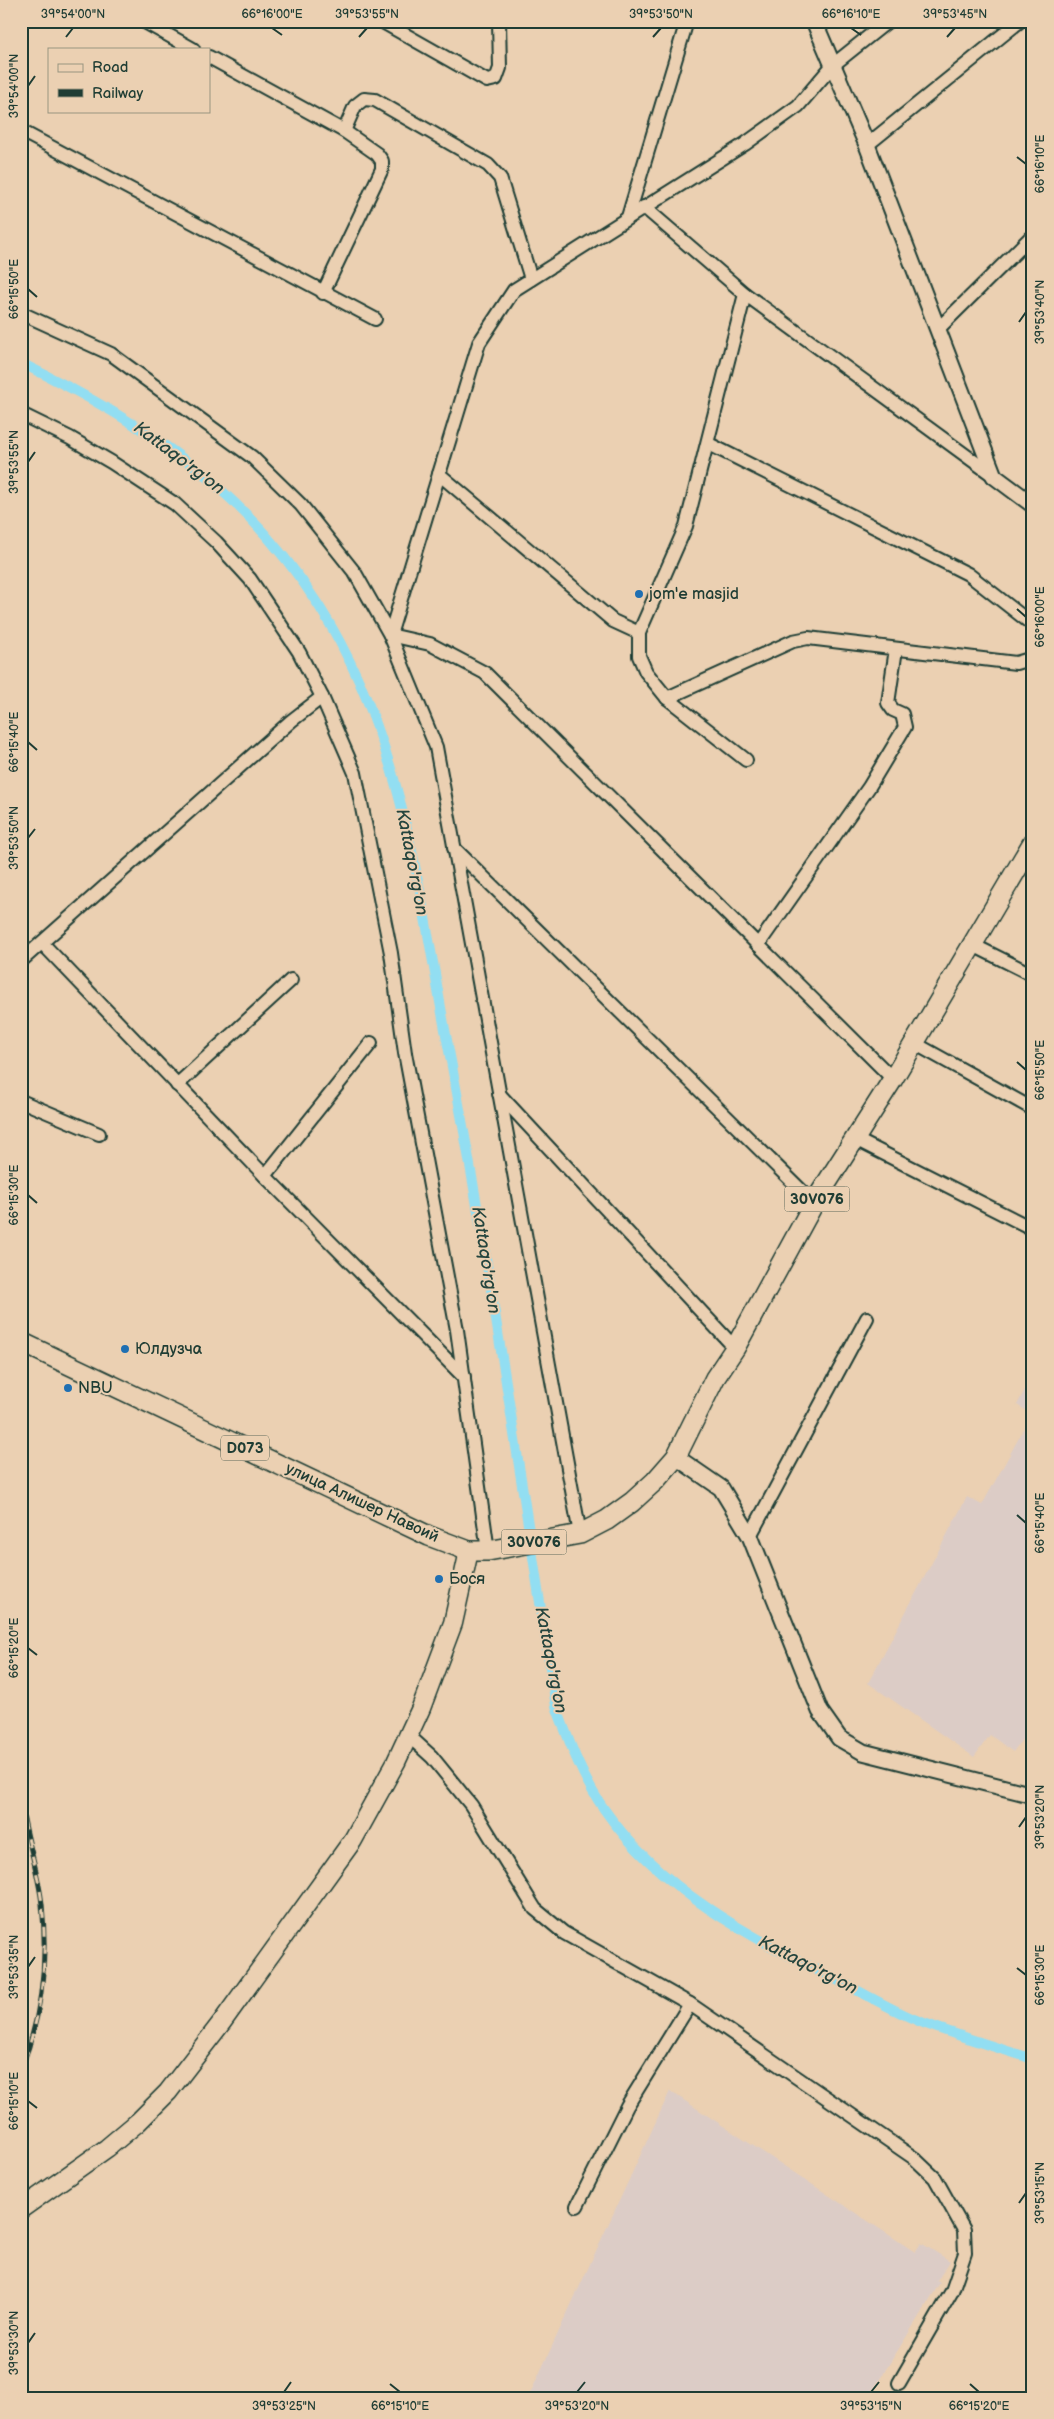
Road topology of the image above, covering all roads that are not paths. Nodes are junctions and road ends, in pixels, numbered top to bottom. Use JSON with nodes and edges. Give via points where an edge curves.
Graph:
{"nodes":[{"id":1,"x":143,"y":21,"type":"edge"},
{"id":2,"x":381,"y":21,"type":"edge"},
{"id":3,"x":499,"y":21,"type":"edge"},
{"id":4,"x":687,"y":21,"type":"edge"},
{"id":5,"x":814,"y":21,"type":"edge"},
{"id":6,"x":888,"y":21,"type":"edge"},
{"id":7,"x":1020,"y":21,"type":"edge"},
{"id":8,"x":191,"y":48,"type":"edge"},
{"id":9,"x":210,"y":58,"type":"edge"},
{"id":10,"x":833,"y":66,"type":"junction"},
{"id":11,"x":21,"y":131,"type":"edge"},
{"id":12,"x":344,"y":131,"type":"junction"},
{"id":13,"x":867,"y":145,"type":"junction"},
{"id":14,"x":644,"y":207,"type":"junction"},
{"id":15,"x":628,"y":217,"type":"junction"},
{"id":16,"x":1033,"y":236,"type":"edge"},
{"id":17,"x":531,"y":279,"type":"junction"},
{"id":18,"x":323,"y":293,"type":"junction"},
{"id":19,"x":744,"y":294,"type":"junction"},
{"id":20,"x":21,"y":313,"type":"edge"},
{"id":21,"x":375,"y":319,"type":"dead end"},
{"id":22,"x":938,"y":329,"type":"junction"},
{"id":23,"x":21,"y":414,"type":"edge"},
{"id":24,"x":708,"y":444,"type":"junction"},
{"id":25,"x":439,"y":474,"type":"junction"},
{"id":26,"x":994,"y":476,"type":"junction"},
{"id":27,"x":1033,"y":505,"type":"edge"},
{"id":28,"x":1033,"y":625,"type":"edge"},
{"id":29,"x":640,"y":633,"type":"junction"},
{"id":30,"x":390,"y":635,"type":"junction"},
{"id":31,"x":896,"y":649,"type":"junction"},
{"id":32,"x":1033,"y":658,"type":"edge"},
{"id":33,"x":322,"y":697,"type":"junction"},
{"id":34,"x":667,"y":698,"type":"junction"},
{"id":35,"x":746,"y":760,"type":"dead end"},
{"id":36,"x":1032,"y":844,"type":"edge"},
{"id":37,"x":454,"y":848,"type":"junction"},
{"id":38,"x":42,"y":943,"type":"junction"},
{"id":39,"x":758,"y":945,"type":"junction"},
{"id":40,"x":973,"y":945,"type":"junction"},
{"id":41,"x":21,"y":961,"type":"edge"},
{"id":42,"x":1033,"y":975,"type":"edge"},
{"id":43,"x":291,"y":980,"type":"dead end"},
{"id":44,"x":371,"y":1043,"type":"dead end"},
{"id":45,"x":914,"y":1043,"type":"junction"},
{"id":46,"x":893,"y":1079,"type":"junction"},
{"id":47,"x":177,"y":1085,"type":"junction"},
{"id":48,"x":499,"y":1094,"type":"junction"},
{"id":49,"x":21,"y":1101,"type":"edge"},
{"id":50,"x":1033,"y":1109,"type":"edge"},
{"id":51,"x":99,"y":1134,"type":"dead end"},
{"id":52,"x":855,"y":1139,"type":"junction"},
{"id":53,"x":265,"y":1176,"type":"junction"},
{"id":54,"x":814,"y":1203,"type":"junction"},
{"id":55,"x":1033,"y":1229,"type":"edge"},
{"id":56,"x":867,"y":1318,"type":"dead end"},
{"id":57,"x":21,"y":1342,"type":"edge"},
{"id":58,"x":735,"y":1348,"type":"junction"},
{"id":59,"x":464,"y":1377,"type":"junction"},
{"id":60,"x":676,"y":1456,"type":"junction"},
{"id":61,"x":580,"y":1534,"type":"junction"},
{"id":62,"x":750,"y":1536,"type":"junction"},
{"id":63,"x":469,"y":1551,"type":"junction"},
{"id":64,"x":488,"y":1551,"type":"junction"},
{"id":65,"x":409,"y":1736,"type":"junction"},
{"id":66,"x":1033,"y":1795,"type":"edge"},
{"id":67,"x":690,"y":2004,"type":"junction"},
{"id":68,"x":577,"y":2206,"type":"dead end"},
{"id":69,"x":21,"y":2209,"type":"edge"},
{"id":70,"x":899,"y":2384,"type":"dead end"}],
"edges":[{"from":1,"to":8,"type":"street"},
{"from":2,"to":3,"type":"street","via":[[487,81],[496,80],[500,68]]},
{"from":4,"to":15,"type":"street"},
{"from":5,"to":10,"type":"street"},
{"from":6,"to":10,"type":"street"},
{"from":7,"to":13,"type":"street"},
{"from":9,"to":12,"type":"street"},
{"from":10,"to":13,"type":"street"},
{"from":10,"to":14,"type":"street","via":[[798,106],[745,144]]},
{"from":11,"to":18,"type":"street"},
{"from":12,"to":17,"type":"street","via":[[356,106],[364,99],[375,100],[488,165],[500,178]]},
{"from":12,"to":18,"type":"street","via":[[377,154],[382,168]]},
{"from":13,"to":22,"type":"street"},
{"from":14,"to":15,"type":"street"},
{"from":14,"to":19,"type":"street"},
{"from":15,"to":17,"type":"street"},
{"from":16,"to":22,"type":"street"},
{"from":17,"to":25,"type":"street","via":[[514,290],[478,343]]},
{"from":18,"to":21,"type":"street"},
{"from":19,"to":24,"type":"street"},
{"from":19,"to":26,"type":"street"},
{"from":20,"to":30,"type":"street","via":[[111,354],[252,456],[301,505],[354,573]]},
{"from":22,"to":26,"type":"street"},
{"from":23,"to":33,"type":"street","via":[[111,462],[175,504],[196,522],[250,579],[299,652]]},
{"from":24,"to":28,"type":"street","via":[[968,574]]},
{"from":24,"to":29,"type":"street","via":[[686,526]]},
{"from":25,"to":29,"type":"street","via":[[613,621]]},
{"from":25,"to":30,"type":"street"},
{"from":26,"to":27,"type":"street"},
{"from":29,"to":34,"type":"street","via":[[639,656],[646,672]]},
{"from":30,"to":37,"type":"street","via":[[436,747]]},
{"from":30,"to":39,"type":"street","via":[[430,644],[486,673]]},
{"from":31,"to":32,"type":"street","via":[[1016,664]]},
{"from":31,"to":34,"type":"street","via":[[808,638],[793,641]]},
{"from":31,"to":39,"type":"street","via":[[888,703],[902,714],[905,727],[869,787]]},
{"from":33,"to":38,"type":"street"},
{"from":33,"to":59,"type":"street","via":[[355,773],[391,953],[405,1053]]},
{"from":34,"to":35,"type":"street"},
{"from":36,"to":40,"type":"main road","number":"30V076"},
{"from":37,"to":48,"type":"street"},
{"from":37,"to":54,"type":"street"},
{"from":38,"to":41,"type":"street"},
{"from":38,"to":47,"type":"street"},
{"from":39,"to":46,"type":"street"},
{"from":40,"to":42,"type":"street"},
{"from":40,"to":45,"type":"main road","number":"30V076"},
{"from":43,"to":47,"type":"street"},
{"from":44,"to":53,"type":"street"},
{"from":45,"to":46,"type":"main road","number":"30V076"},
{"from":45,"to":50,"type":"street"},
{"from":46,"to":52,"type":"main road","number":"30V076"},
{"from":47,"to":53,"type":"street"},
{"from":48,"to":58,"type":"street"},
{"from":48,"to":61,"type":"street"},
{"from":49,"to":51,"type":"street"},
{"from":52,"to":54,"type":"main road","number":"30V076"},
{"from":52,"to":55,"type":"street"},
{"from":53,"to":59,"type":"street"},
{"from":54,"to":58,"type":"main road","number":"30V076"},
{"from":56,"to":62,"type":"street"},
{"from":57,"to":63,"type":"main road","name":"улица Алишер Навоий","number":"D073","via":[[429,1536]]},
{"from":58,"to":60,"type":"main road","number":"30V076","via":[[715,1378]]},
{"from":59,"to":64,"type":"street"},
{"from":60,"to":61,"type":"main road","number":"30V076","via":[[632,1502]]},
{"from":60,"to":62,"type":"street","via":[[721,1488]]},
{"from":61,"to":64,"type":"main road","number":"30V076"},
{"from":62,"to":66,"type":"street","via":[[820,1710],[839,1738],[863,1752]]},
{"from":63,"to":64,"type":"main road","name":"улица Алишер Навоий","number":"30V076"},
{"from":63,"to":65,"type":"main road","via":[[453,1623]]},
{"from":65,"to":67,"type":"street","via":[[432,1757],[471,1805],[535,1909],[564,1933]]},
{"from":65,"to":69,"type":"main road","via":[[353,1840],[168,2092],[107,2148]]},
{"from":67,"to":68,"type":"street","via":[[627,2106]]},
{"from":67,"to":70,"type":"street","via":[[914,2158],[940,2186],[964,2230],[964,2253],[952,2291]]}]}
